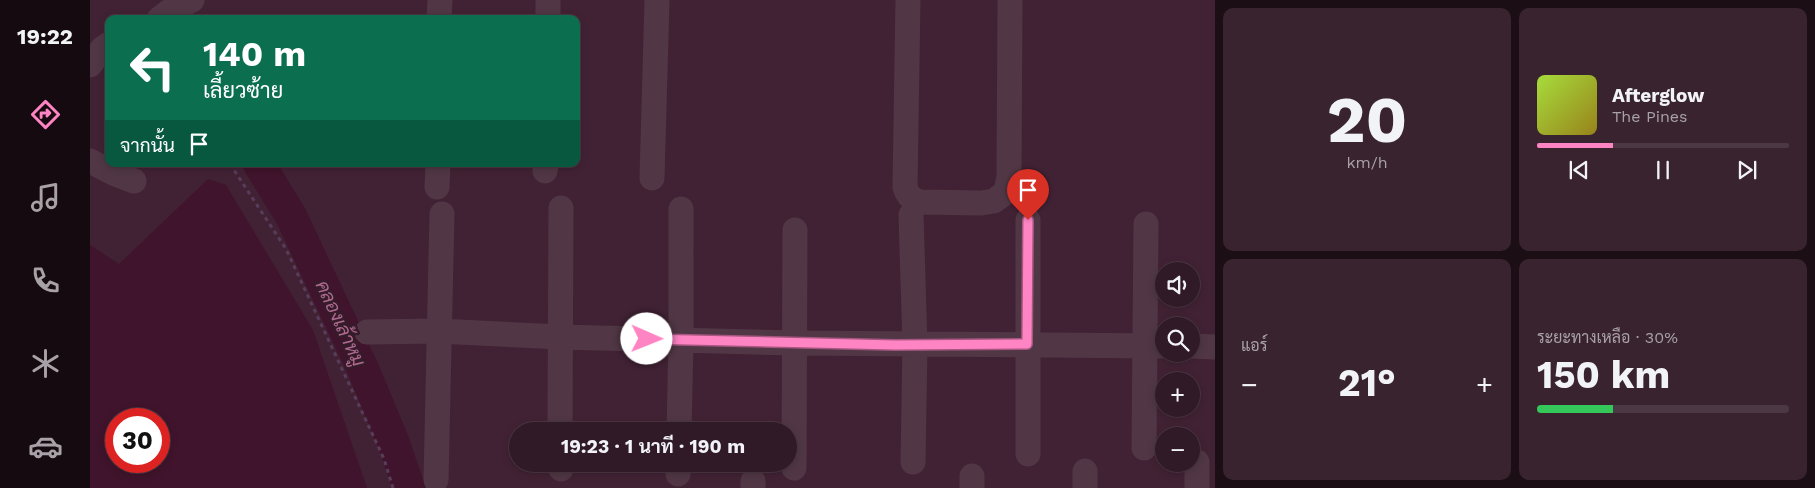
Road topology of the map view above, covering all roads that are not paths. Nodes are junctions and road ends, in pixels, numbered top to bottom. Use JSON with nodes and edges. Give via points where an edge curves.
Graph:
{"nodes":[{"id":1,"x":192,"y":0,"type":"edge"},
{"id":2,"x":440,"y":0,"type":"edge"},
{"id":3,"x":548,"y":0,"type":"edge"},
{"id":4,"x":657,"y":0,"type":"edge"},
{"id":5,"x":908,"y":0,"type":"edge"},
{"id":6,"x":1010,"y":0,"type":"edge"},
{"id":7,"x":165,"y":15,"type":"edge"},
{"id":8,"x":440,"y":15,"type":"edge"},
{"id":9,"x":548,"y":15,"type":"edge"},
{"id":10,"x":105,"y":47,"type":"edge"},
{"id":11,"x":90,"y":65,"type":"edge"},
{"id":12,"x":90,"y":161,"type":"edge"},
{"id":13,"x":652,"y":178,"type":"dead end"},
{"id":14,"x":134,"y":181,"type":"dead end"},
{"id":15,"x":561,"y":208,"type":"dead end"},
{"id":16,"x":681,"y":209,"type":"dead end"},
{"id":17,"x":442,"y":214,"type":"dead end"},
{"id":18,"x":911,"y":215,"type":"dead end"},
{"id":19,"x":1028,"y":220,"type":"dead end"},
{"id":20,"x":1146,"y":224,"type":"dead end"},
{"id":21,"x":795,"y":230,"type":"dead end"},
{"id":22,"x":438,"y":331,"type":"junction"},
{"id":23,"x":366,"y":332,"type":"dead end"},
{"id":24,"x":560,"y":337,"type":"junction"},
{"id":25,"x":682,"y":340,"type":"junction"},
{"id":26,"x":796,"y":343,"type":"junction"},
{"id":27,"x":1027,"y":344,"type":"junction"},
{"id":28,"x":915,"y":345,"type":"junction"},
{"id":29,"x":1154,"y":346,"type":"edge"},
{"id":30,"x":1200,"y":346,"type":"edge"},
{"id":31,"x":1215,"y":347,"type":"edge"},
{"id":32,"x":560,"y":422,"type":"edge"},
{"id":33,"x":679,"y":422,"type":"edge"},
{"id":34,"x":795,"y":422,"type":"edge"},
{"id":35,"x":1144,"y":448,"type":"dead end"},
{"id":36,"x":1028,"y":454,"type":"dead end"},
{"id":37,"x":913,"y":462,"type":"dead end"},
{"id":38,"x":1197,"y":472,"type":"edge"},
{"id":39,"x":436,"y":480,"type":"dead end"},
{"id":40,"x":1197,"y":488,"type":"edge"}],
"edges":[{"from":1,"to":7,"type":"street"},
{"from":2,"to":8,"type":"street"},
{"from":3,"to":9,"type":"street"},
{"from":4,"to":13,"type":"street"},
{"from":5,"to":6,"type":"street","via":[[905,187],[913,200],[920,202],[981,203],[994,201],[1006,192],[1009,177]]},
{"from":10,"to":11,"type":"street"},
{"from":12,"to":14,"type":"street"},
{"from":15,"to":24,"type":"street"},
{"from":16,"to":25,"type":"street"},
{"from":17,"to":22,"type":"street"},
{"from":18,"to":28,"type":"street"},
{"from":19,"to":27,"type":"street"},
{"from":20,"to":29,"type":"street"},
{"from":21,"to":26,"type":"street"},
{"from":22,"to":23,"type":"street"},
{"from":22,"to":24,"type":"street"},
{"from":22,"to":39,"type":"street"},
{"from":24,"to":25,"type":"street"},
{"from":24,"to":32,"type":"street"},
{"from":25,"to":26,"type":"street"},
{"from":25,"to":33,"type":"street"},
{"from":26,"to":28,"type":"street"},
{"from":26,"to":34,"type":"street"},
{"from":27,"to":28,"type":"street"},
{"from":27,"to":29,"type":"street"},
{"from":27,"to":36,"type":"street"},
{"from":28,"to":37,"type":"street"},
{"from":29,"to":35,"type":"street"},
{"from":30,"to":31,"type":"street"},
{"from":38,"to":40,"type":"street"}]}
